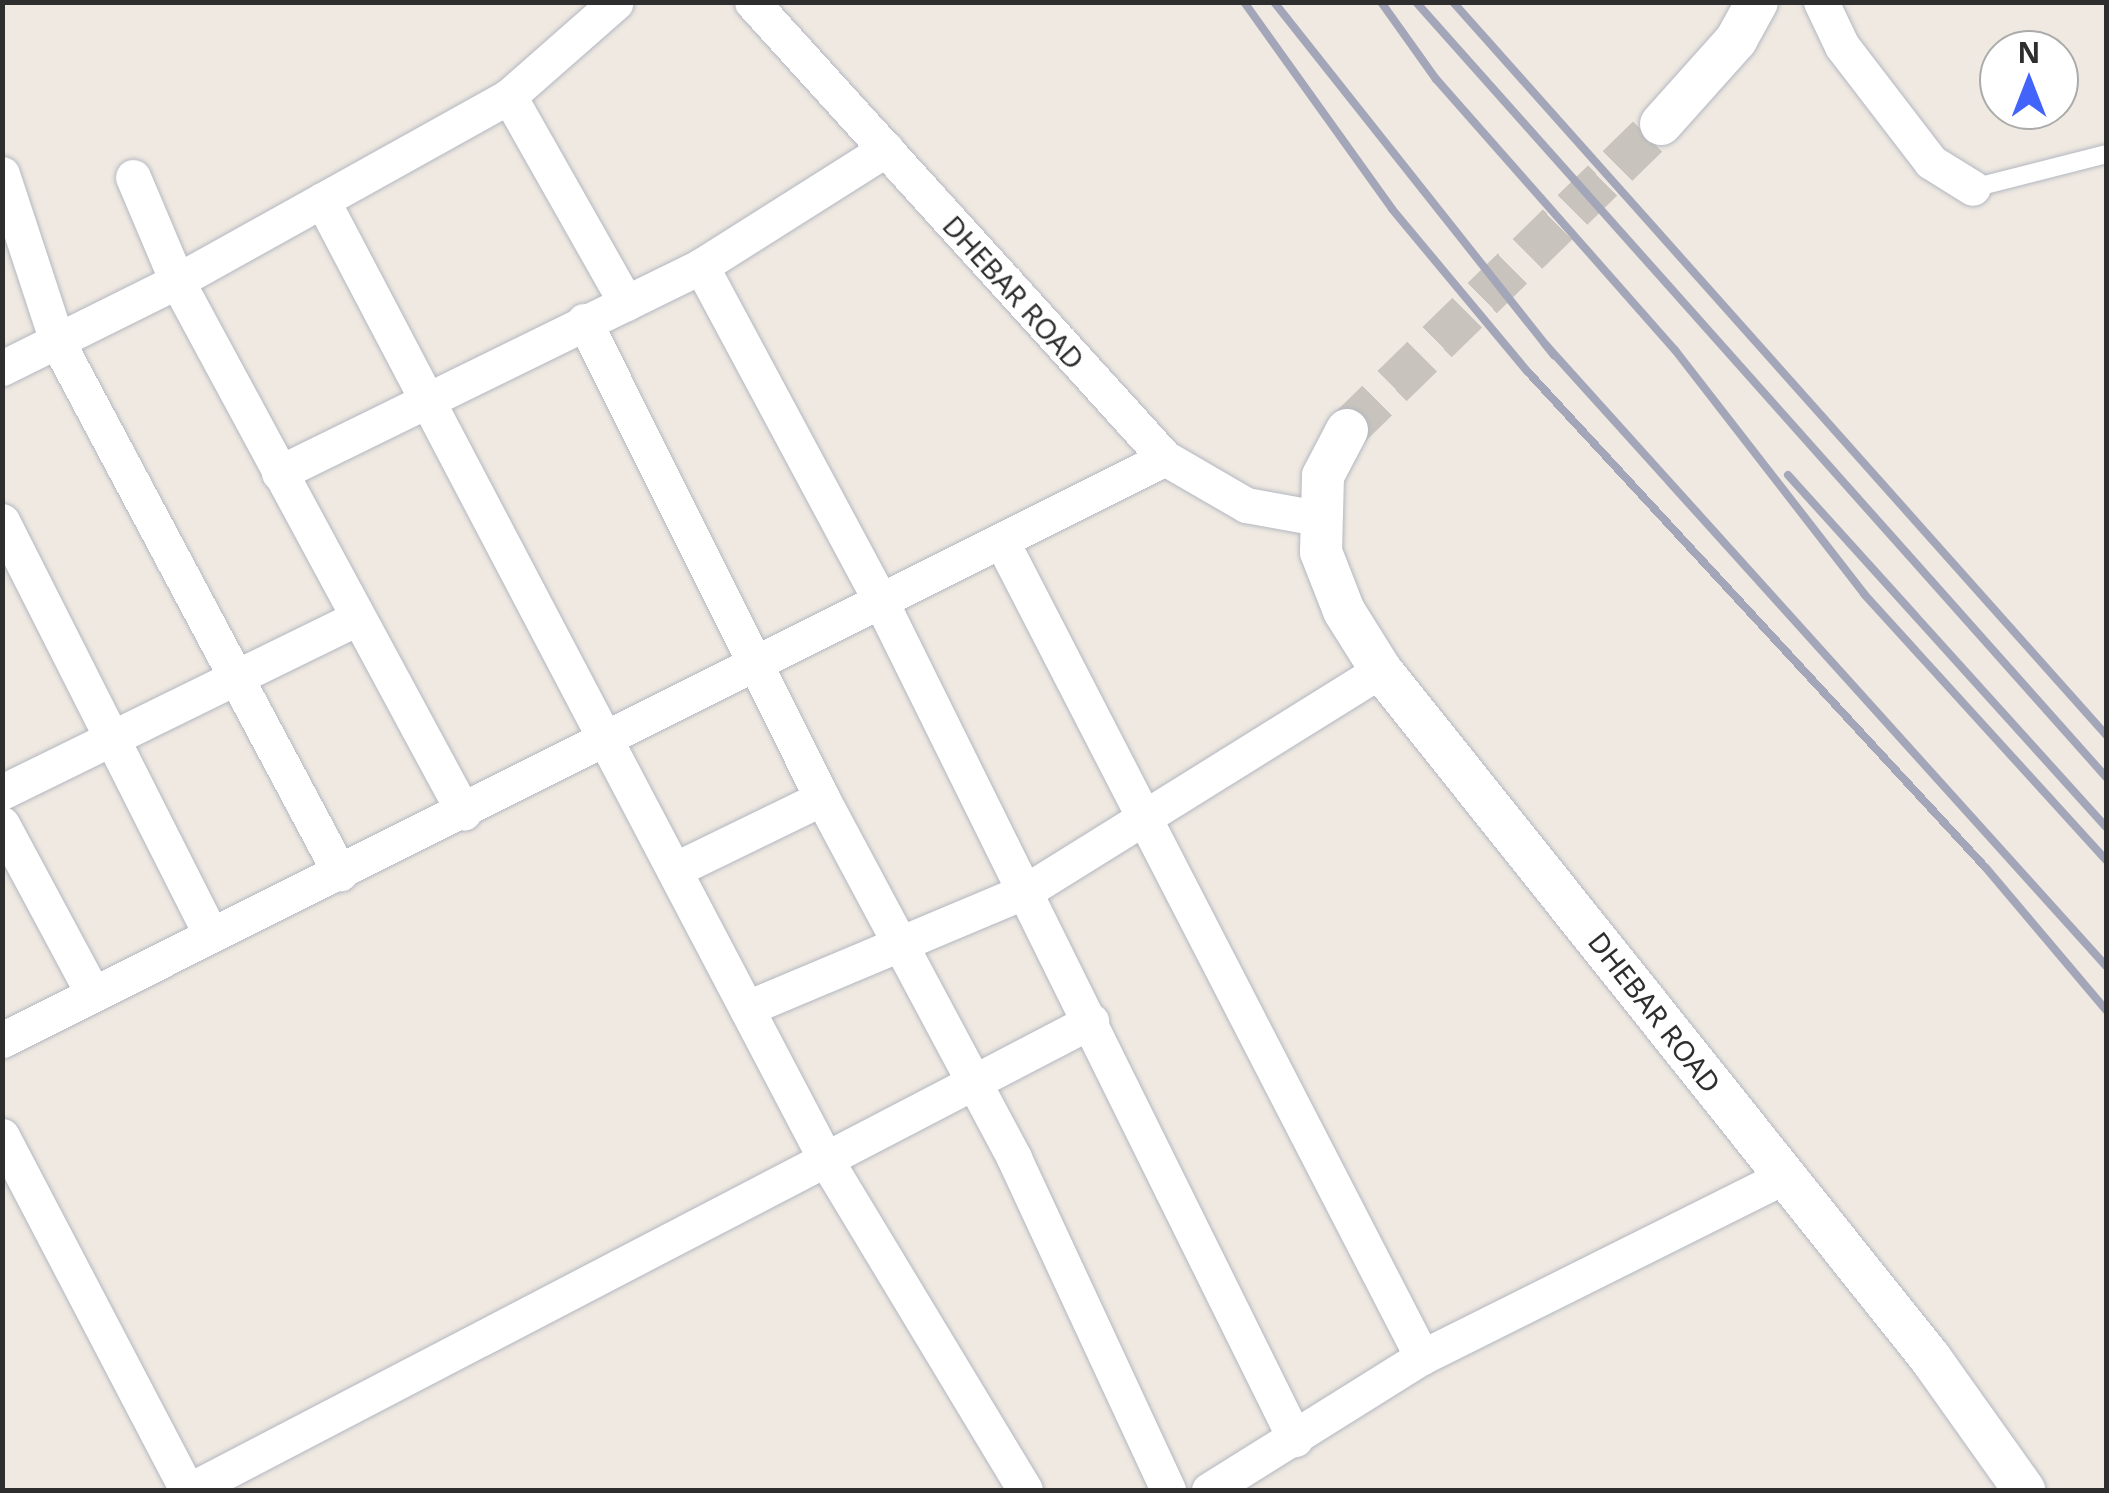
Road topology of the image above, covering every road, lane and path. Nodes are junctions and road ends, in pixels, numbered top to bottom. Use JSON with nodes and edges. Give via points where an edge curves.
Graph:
{"nodes":[{"id":1,"x":616,"y":2,"type":"edge"},
{"id":2,"x":752,"y":2,"type":"edge"},
{"id":3,"x":1758,"y":2,"type":"edge"},
{"id":4,"x":1821,"y":2,"type":"edge"},
{"id":5,"x":510,"y":96,"type":"junction"},
{"id":6,"x":1661,"y":124,"type":"tunnel mouth"},
{"id":7,"x":886,"y":148,"type":"junction"},
{"id":8,"x":2106,"y":154,"type":"edge"},
{"id":9,"x":2,"y":174,"type":"edge"},
{"id":10,"x":132,"y":177,"type":"dead end"},
{"id":11,"x":1974,"y":188,"type":"joint"},
{"id":12,"x":322,"y":200,"type":"junction"},
{"id":13,"x":701,"y":266,"type":"junction"},
{"id":14,"x":177,"y":281,"type":"junction"},
{"id":15,"x":626,"y":303,"type":"junction"},
{"id":16,"x":584,"y":321,"type":"junction"},
{"id":17,"x":57,"y":340,"type":"junction"},
{"id":18,"x":2,"y":368,"type":"edge"},
{"id":19,"x":427,"y":397,"type":"junction"},
{"id":20,"x":1347,"y":430,"type":"tunnel mouth"},
{"id":21,"x":1164,"y":458,"type":"junction"},
{"id":22,"x":278,"y":473,"type":"junction"},
{"id":23,"x":1318,"y":518,"type":"junction"},
{"id":24,"x":2,"y":521,"type":"edge"},
{"id":25,"x":1003,"y":544,"type":"junction"},
{"id":26,"x":882,"y":602,"type":"junction"},
{"id":27,"x":357,"y":618,"type":"junction"},
{"id":28,"x":755,"y":666,"type":"junction"},
{"id":29,"x":1381,"y":670,"type":"junction"},
{"id":30,"x":234,"y":678,"type":"junction"},
{"id":31,"x":112,"y":736,"type":"junction"},
{"id":32,"x":607,"y":736,"type":"junction"},
{"id":33,"x":2,"y":792,"type":"edge"},
{"id":34,"x":822,"y":798,"type":"junction"},
{"id":35,"x":464,"y":813,"type":"junction"},
{"id":36,"x":1143,"y":815,"type":"junction"},
{"id":37,"x":2,"y":824,"type":"edge"},
{"id":38,"x":676,"y":869,"type":"junction"},
{"id":39,"x":340,"y":872,"type":"junction"},
{"id":40,"x":1026,"y":891,"type":"junction"},
{"id":41,"x":211,"y":934,"type":"junction"},
{"id":42,"x":902,"y":944,"type":"junction"},
{"id":43,"x":92,"y":992,"type":"junction"},
{"id":44,"x":748,"y":1008,"type":"junction"},
{"id":45,"x":1090,"y":1021,"type":"junction"},
{"id":46,"x":2,"y":1040,"type":"edge"},
{"id":47,"x":974,"y":1082,"type":"junction"},
{"id":48,"x":2,"y":1136,"type":"edge"},
{"id":49,"x":826,"y":1160,"type":"junction"},
{"id":50,"x":1783,"y":1177,"type":"junction"},
{"id":51,"x":1422,"y":1357,"type":"junction"},
{"id":52,"x":1295,"y":1440,"type":"junction"},
{"id":53,"x":189,"y":1490,"type":"edge"},
{"id":54,"x":1025,"y":1490,"type":"edge"},
{"id":55,"x":1168,"y":1490,"type":"edge"},
{"id":56,"x":1209,"y":1490,"type":"edge"},
{"id":57,"x":2024,"y":1490,"type":"edge"}],
"edges":[{"from":1,"to":5,"type":"street"},
{"from":2,"to":7,"type":"street","name":"DHEBAR ROAD"},
{"from":3,"to":6,"type":"street","via":[[1736,40]]},
{"from":4,"to":11,"type":"street","via":[[1842,46],[1931,162]]},
{"from":5,"to":12,"type":"street"},
{"from":5,"to":15,"type":"street"},
{"from":7,"to":13,"type":"street"},
{"from":7,"to":21,"type":"street","name":"DHEBAR ROAD"},
{"from":8,"to":11,"type":"lane"},
{"from":9,"to":17,"type":"street"},
{"from":10,"to":14,"type":"street"},
{"from":12,"to":14,"type":"street"},
{"from":12,"to":19,"type":"street"},
{"from":13,"to":15,"type":"street"},
{"from":13,"to":26,"type":"street"},
{"from":14,"to":17,"type":"street"},
{"from":14,"to":22,"type":"street"},
{"from":15,"to":16,"type":"street"},
{"from":16,"to":19,"type":"street"},
{"from":16,"to":28,"type":"street"},
{"from":17,"to":18,"type":"street"},
{"from":17,"to":30,"type":"street"},
{"from":19,"to":22,"type":"street"},
{"from":19,"to":32,"type":"street"},
{"from":20,"to":23,"type":"street","name":"DHEBAR ROAD","via":[[1323,476]]},
{"from":21,"to":23,"type":"street","name":"DHEBAR ROAD","via":[[1246,505]]},
{"from":21,"to":25,"type":"street"},
{"from":22,"to":27,"type":"street"},
{"from":23,"to":29,"type":"street","name":"DHEBAR ROAD","via":[[1328,575]]},
{"from":24,"to":31,"type":"street"},
{"from":25,"to":26,"type":"street"},
{"from":25,"to":36,"type":"street"},
{"from":26,"to":28,"type":"street"},
{"from":26,"to":40,"type":"street"},
{"from":27,"to":30,"type":"street"},
{"from":27,"to":35,"type":"street"},
{"from":28,"to":32,"type":"street"},
{"from":28,"to":34,"type":"street"},
{"from":29,"to":36,"type":"street"},
{"from":29,"to":50,"type":"street","name":"DHEBAR ROAD"},
{"from":30,"to":31,"type":"street"},
{"from":30,"to":39,"type":"street"},
{"from":31,"to":33,"type":"street"},
{"from":31,"to":41,"type":"street"},
{"from":32,"to":35,"type":"street"},
{"from":32,"to":38,"type":"street"},
{"from":34,"to":38,"type":"street"},
{"from":34,"to":42,"type":"street"},
{"from":35,"to":39,"type":"street"},
{"from":36,"to":40,"type":"street"},
{"from":36,"to":51,"type":"street"},
{"from":37,"to":43,"type":"street"},
{"from":38,"to":44,"type":"street"},
{"from":39,"to":41,"type":"street"},
{"from":40,"to":42,"type":"street"},
{"from":40,"to":45,"type":"street"},
{"from":41,"to":43,"type":"street"},
{"from":42,"to":44,"type":"street"},
{"from":42,"to":47,"type":"street"},
{"from":43,"to":46,"type":"street"},
{"from":44,"to":49,"type":"street"},
{"from":45,"to":47,"type":"street"},
{"from":45,"to":52,"type":"street"},
{"from":47,"to":49,"type":"street"},
{"from":47,"to":55,"type":"street"},
{"from":48,"to":53,"type":"street"},
{"from":49,"to":53,"type":"street"},
{"from":49,"to":54,"type":"street"},
{"from":50,"to":51,"type":"street"},
{"from":50,"to":57,"type":"street","name":"DHEBAR ROAD","via":[[1931,1359]]},
{"from":51,"to":52,"type":"street"},
{"from":52,"to":56,"type":"street"}]}
